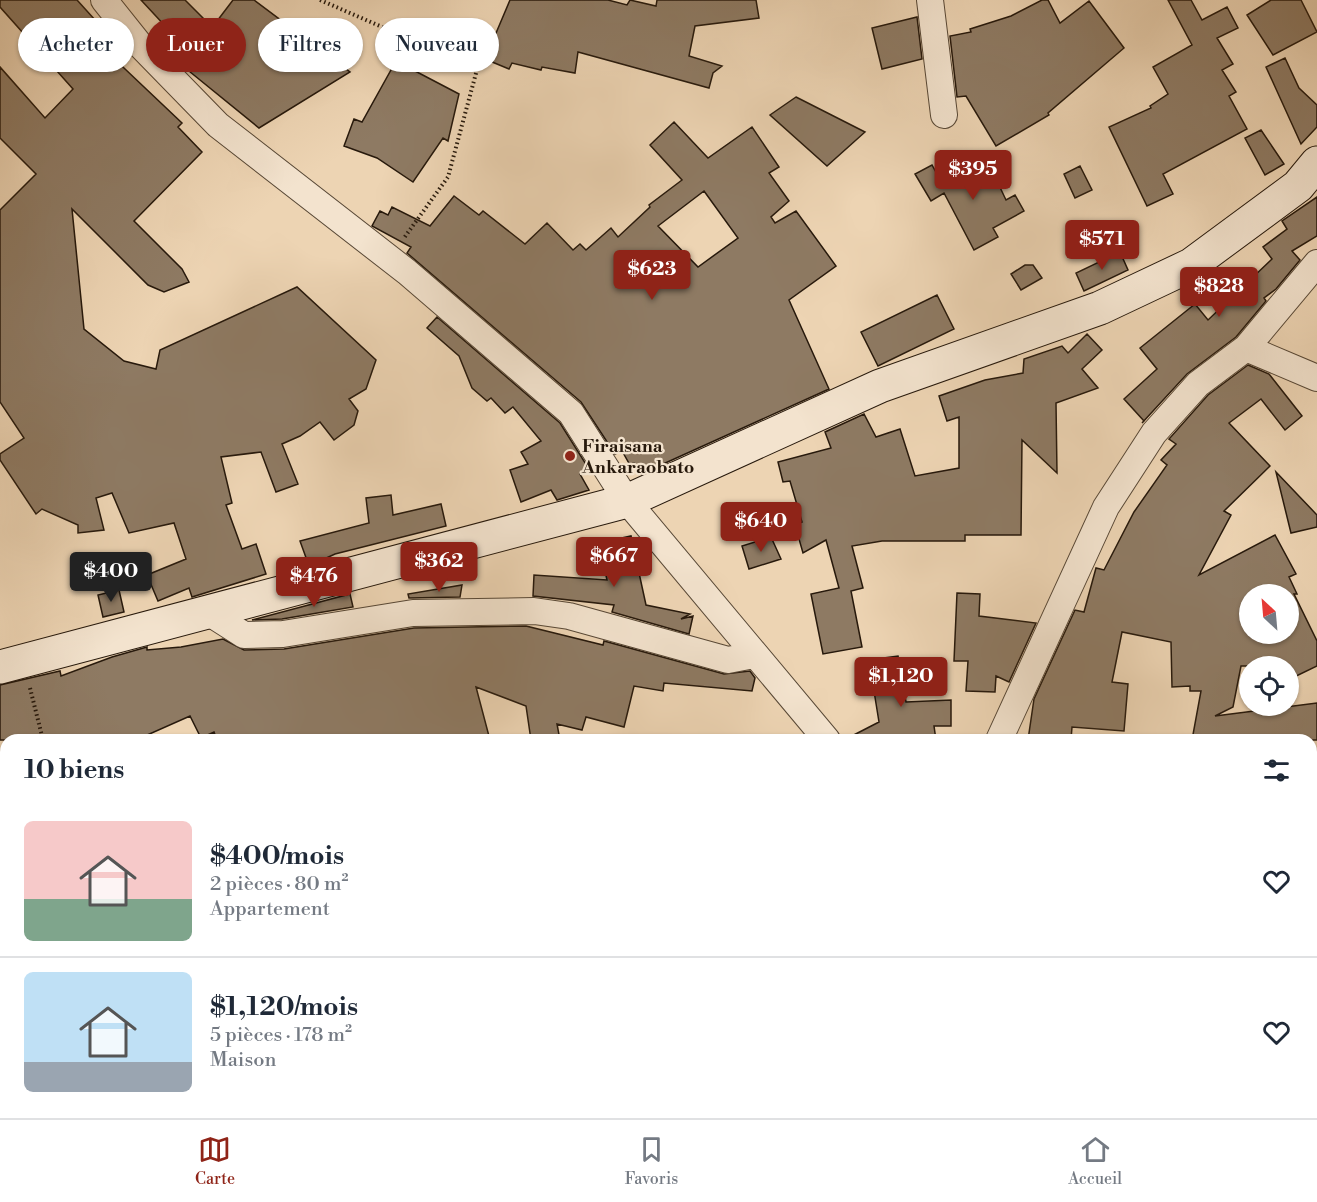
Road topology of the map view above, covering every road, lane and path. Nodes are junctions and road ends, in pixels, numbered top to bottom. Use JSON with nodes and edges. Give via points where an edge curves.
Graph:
{"nodes":[{"id":1,"x":104,"y":0,"type":"edge"},
{"id":2,"x":320,"y":0,"type":"edge"},
{"id":3,"x":930,"y":0,"type":"edge"},
{"id":4,"x":944,"y":115,"type":"dead end"},
{"id":5,"x":1317,"y":163,"type":"edge"},
{"id":6,"x":390,"y":258,"type":"junction"},
{"id":7,"x":1317,"y":263,"type":"edge"},
{"id":8,"x":1246,"y":348,"type":"junction"},
{"id":9,"x":1317,"y":378,"type":"edge"},
{"id":10,"x":627,"y":501,"type":"junction"},
{"id":11,"x":208,"y":612,"type":"junction"},
{"id":12,"x":754,"y":655,"type":"junction"},
{"id":13,"x":12,"y":664,"type":"edge"},
{"id":14,"x":41,"y":734,"type":"edge"},
{"id":15,"x":822,"y":734,"type":"edge"},
{"id":16,"x":1002,"y":734,"type":"edge"}],
"edges":[{"from":1,"to":6,"type":"street","via":[[140,45],[218,125]]},
{"from":2,"to":6,"type":"path","via":[[396,33],[482,51],[448,177]]},
{"from":3,"to":4,"type":"street"},
{"from":5,"to":10,"type":"street","via":[[1298,186],[1191,265],[1101,308],[880,386]]},
{"from":6,"to":10,"type":"street","via":[[571,413]]},
{"from":7,"to":8,"type":"street"},
{"from":8,"to":9,"type":"street"},
{"from":8,"to":16,"type":"street","via":[[1198,384],[1154,433],[1112,498]]},
{"from":10,"to":11,"type":"street"},
{"from":10,"to":12,"type":"street"},
{"from":11,"to":12,"type":"street","via":[[244,635],[283,634],[413,613],[534,611],[569,616],[728,660]]},
{"from":11,"to":13,"type":"street"},
{"from":12,"to":15,"type":"street"},
{"from":13,"to":14,"type":"path"}]}
